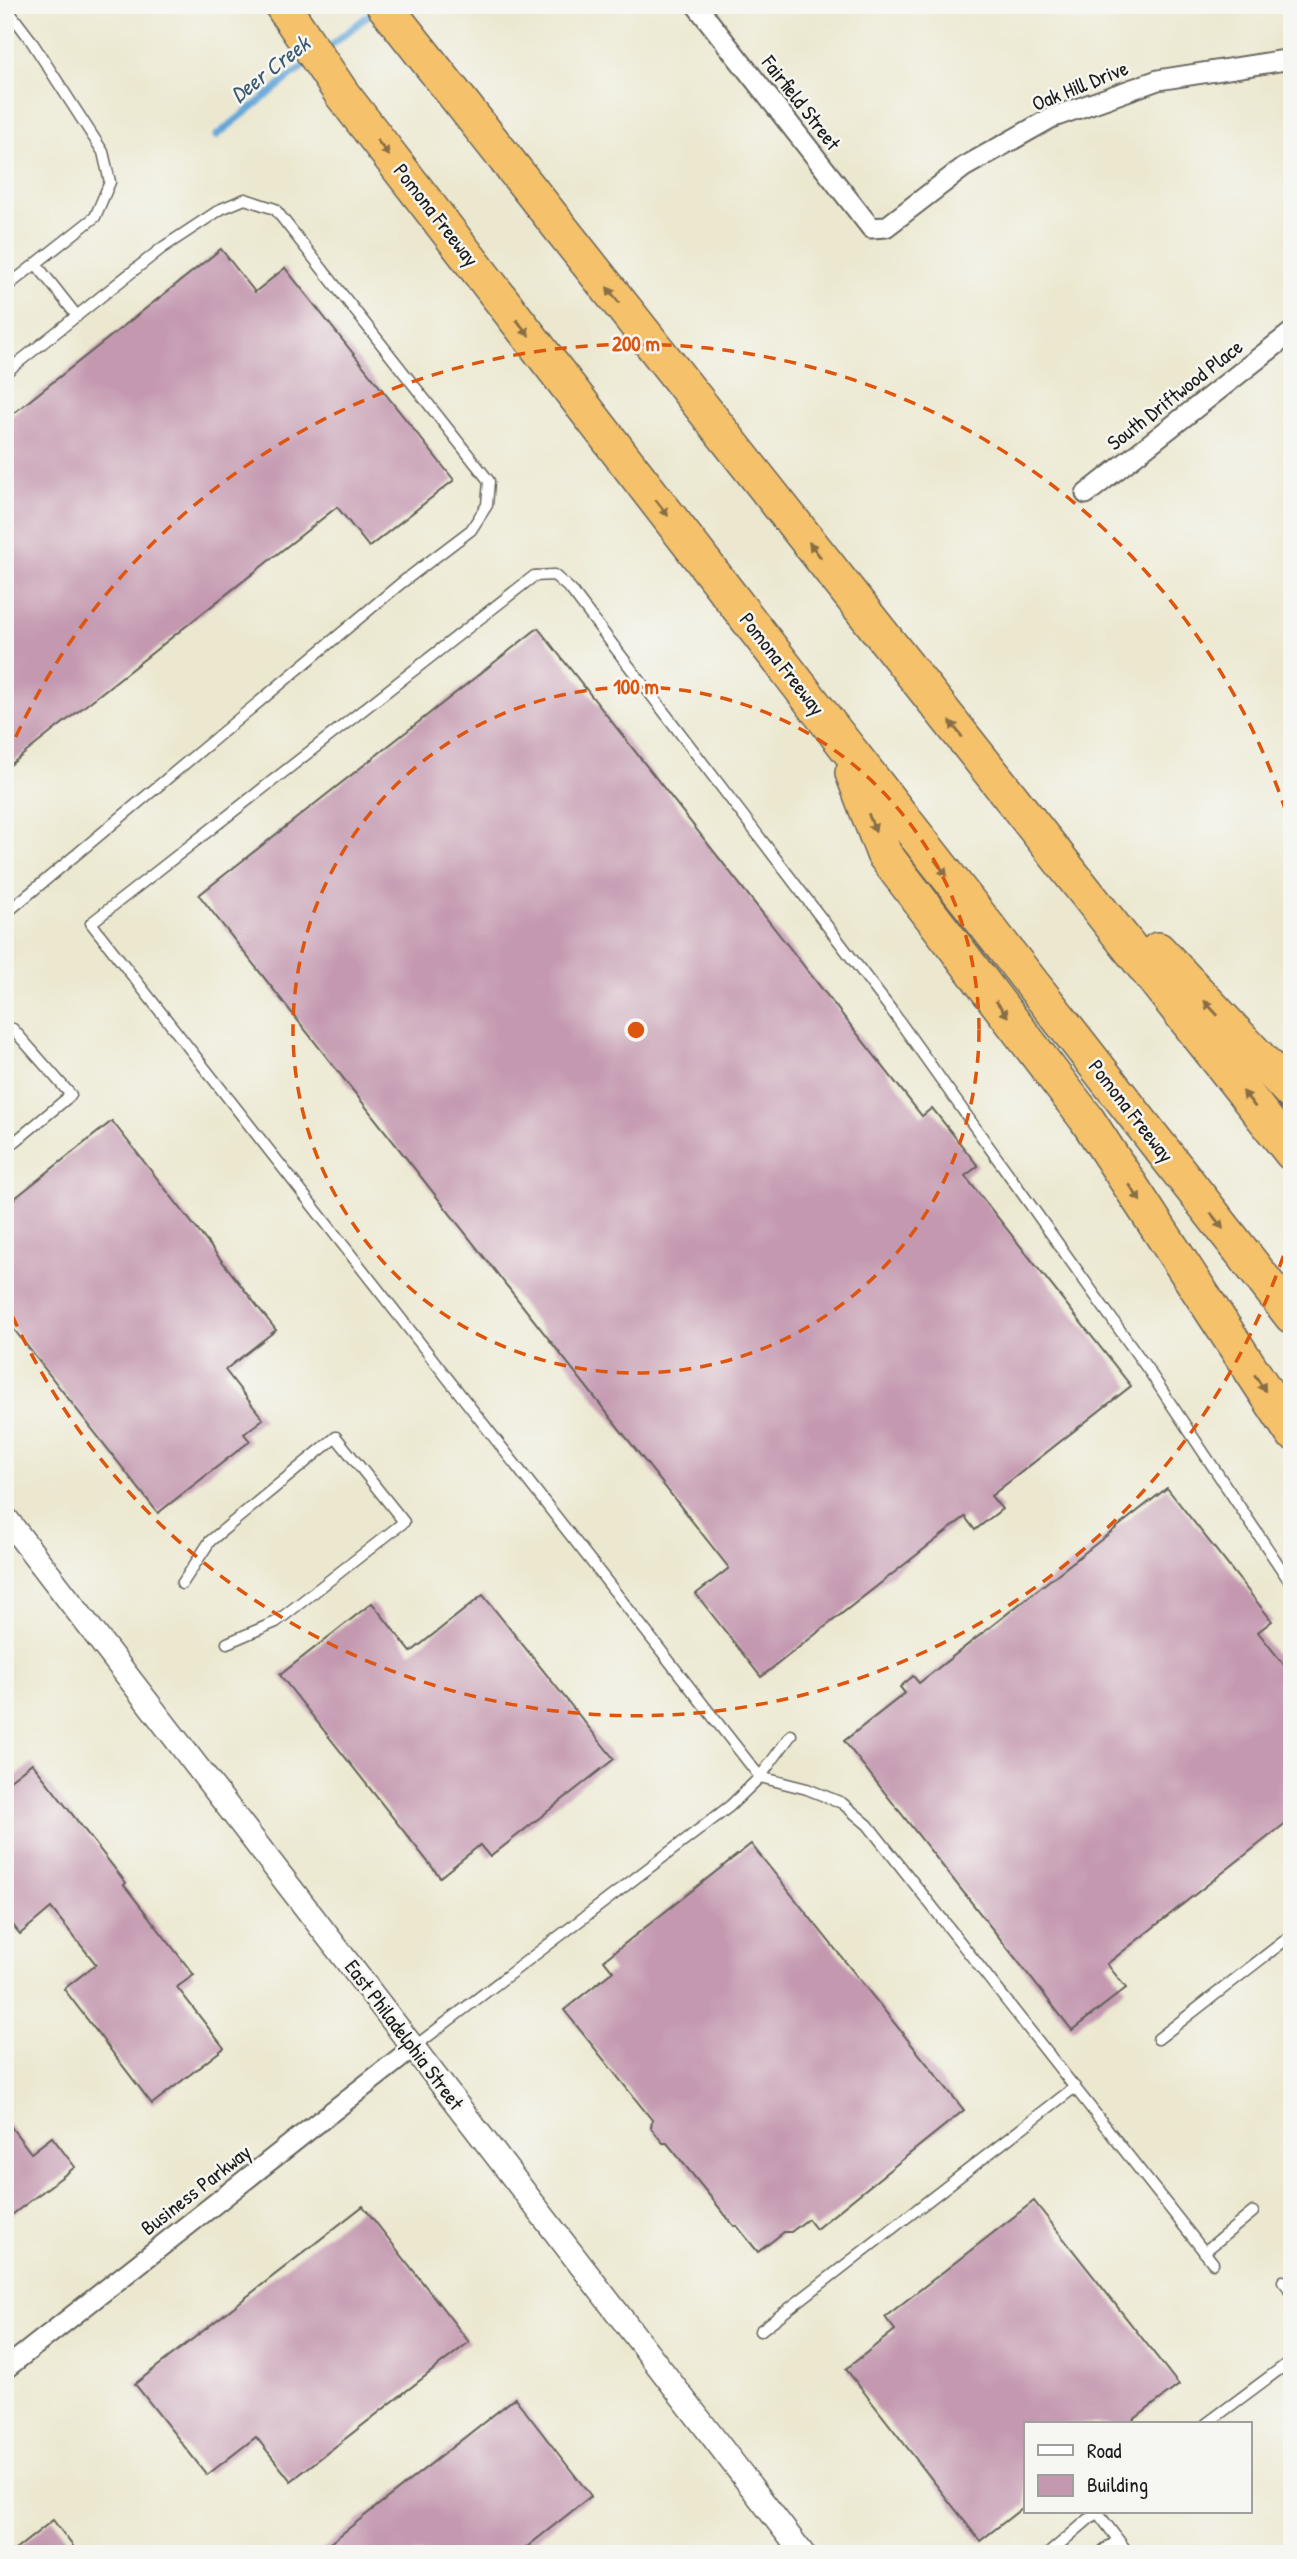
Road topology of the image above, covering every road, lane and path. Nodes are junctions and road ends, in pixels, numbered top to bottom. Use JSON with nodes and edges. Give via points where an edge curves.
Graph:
{"nodes":[{"id":1,"x":384,"y":5,"type":"edge"},
{"id":2,"x":696,"y":5,"type":"edge"},
{"id":3,"x":5,"y":6,"type":"edge"},
{"id":4,"x":289,"y":16,"type":"edge"},
{"id":5,"x":1292,"y":59,"type":"edge"},
{"id":6,"x":871,"y":228,"type":"joint"},
{"id":7,"x":36,"y":264,"type":"junction"},
{"id":8,"x":5,"y":288,"type":"edge"},
{"id":9,"x":77,"y":316,"type":"junction"},
{"id":10,"x":1292,"y":332,"type":"edge"},
{"id":11,"x":5,"y":373,"type":"edge"},
{"id":12,"x":1086,"y":494,"type":"dead end"},
{"id":13,"x":839,"y":737,"type":"junction"},
{"id":14,"x":992,"y":774,"type":"junction"},
{"id":15,"x":5,"y":914,"type":"edge"},
{"id":16,"x":5,"y":1035,"type":"edge"},
{"id":17,"x":1292,"y":1093,"type":"edge"},
{"id":18,"x":5,"y":1150,"type":"edge"},
{"id":19,"x":1292,"y":1153,"type":"edge"},
{"id":20,"x":1292,"y":1316,"type":"edge"},
{"id":21,"x":1292,"y":1432,"type":"edge"},
{"id":22,"x":5,"y":1517,"type":"edge"},
{"id":23,"x":182,"y":1584,"type":"dead end"},
{"id":24,"x":1292,"y":1585,"type":"edge"},
{"id":25,"x":227,"y":1643,"type":"dead end"},
{"id":26,"x":791,"y":1735,"type":"dead end"},
{"id":27,"x":760,"y":1777,"type":"junction"},
{"id":28,"x":1292,"y":1935,"type":"edge"},
{"id":29,"x":1158,"y":2039,"type":"dead end"},
{"id":30,"x":414,"y":2047,"type":"junction"},
{"id":31,"x":1075,"y":2087,"type":"junction"},
{"id":32,"x":1253,"y":2212,"type":"dead end"},
{"id":33,"x":1204,"y":2252,"type":"junction"},
{"id":34,"x":1213,"y":2263,"type":"dead end"},
{"id":35,"x":1283,"y":2281,"type":"dead end"},
{"id":36,"x":1292,"y":2292,"type":"edge"},
{"id":37,"x":760,"y":2331,"type":"dead end"},
{"id":38,"x":1292,"y":2360,"type":"edge"},
{"id":39,"x":5,"y":2369,"type":"edge"},
{"id":40,"x":1209,"y":2422,"type":"edge"},
{"id":41,"x":1095,"y":2514,"type":"edge"},
{"id":42,"x":1098,"y":2514,"type":"edge"},
{"id":43,"x":1118,"y":2540,"type":"junction"},
{"id":44,"x":803,"y":2554,"type":"edge"},
{"id":45,"x":1048,"y":2554,"type":"edge"},
{"id":46,"x":1100,"y":2554,"type":"edge"},
{"id":47,"x":1129,"y":2554,"type":"edge"}],
"edges":[{"from":14,"to":1,"type":"highway","one_way":true},
{"from":2,"to":6,"type":"street","name":"Fairfield Street"},
{"from":3,"to":7,"type":"lane","via":[[103,152],[110,182],[95,217]]},
{"from":4,"to":13,"type":"highway","name":"Pomona Freeway","one_way":true,"via":[[342,94]]},
{"from":5,"to":6,"type":"street","name":"Oak Hill Drive","via":[[1158,80],[1051,118],[964,167],[886,227]]},
{"from":7,"to":8,"type":"lane"},
{"from":7,"to":9,"type":"lane"},
{"from":9,"to":11,"type":"lane"},
{"from":9,"to":15,"type":"lane","via":[[162,248],[221,209],[245,200],[275,209],[489,481],[487,505],[471,530]]},
{"from":10,"to":12,"type":"street","name":"South Driftwood Place"},
{"from":13,"to":20,"type":"highway","name":"Pomona Freeway","one_way":true},
{"from":13,"to":21,"type":"highway","one_way":true,"via":[[884,854],[1086,1118]]},
{"from":17,"to":14,"type":"highway","one_way":true},
{"from":19,"to":14,"type":"highway","one_way":true},
{"from":16,"to":18,"type":"lane","via":[[13,1029],[71,1095]]},
{"from":22,"to":30,"type":"street","name":"East Philadelphia Street"},
{"from":23,"to":25,"type":"lane","via":[[210,1541],[337,1437],[404,1522],[276,1622]]},
{"from":24,"to":27,"type":"lane","via":[[1149,1371],[892,1011],[571,590],[554,575],[534,576],[92,923]]},
{"from":26,"to":27,"type":"lane"},
{"from":27,"to":30,"type":"lane","via":[[730,1806]]},
{"from":27,"to":31,"type":"lane","via":[[842,1803],[868,1825]]},
{"from":28,"to":29,"type":"lane"},
{"from":30,"to":39,"type":"street","name":"Business Parkway"},
{"from":30,"to":44,"type":"street","name":"East Philadelphia Street"},
{"from":31,"to":33,"type":"lane"},
{"from":31,"to":37,"type":"lane"},
{"from":32,"to":33,"type":"lane"},
{"from":33,"to":34,"type":"lane"},
{"from":35,"to":36,"type":"lane"},
{"from":38,"to":40,"type":"lane"},
{"from":41,"to":45,"type":"lane"},
{"from":42,"to":43,"type":"lane"},
{"from":43,"to":46,"type":"lane"},
{"from":43,"to":47,"type":"lane"}]}
